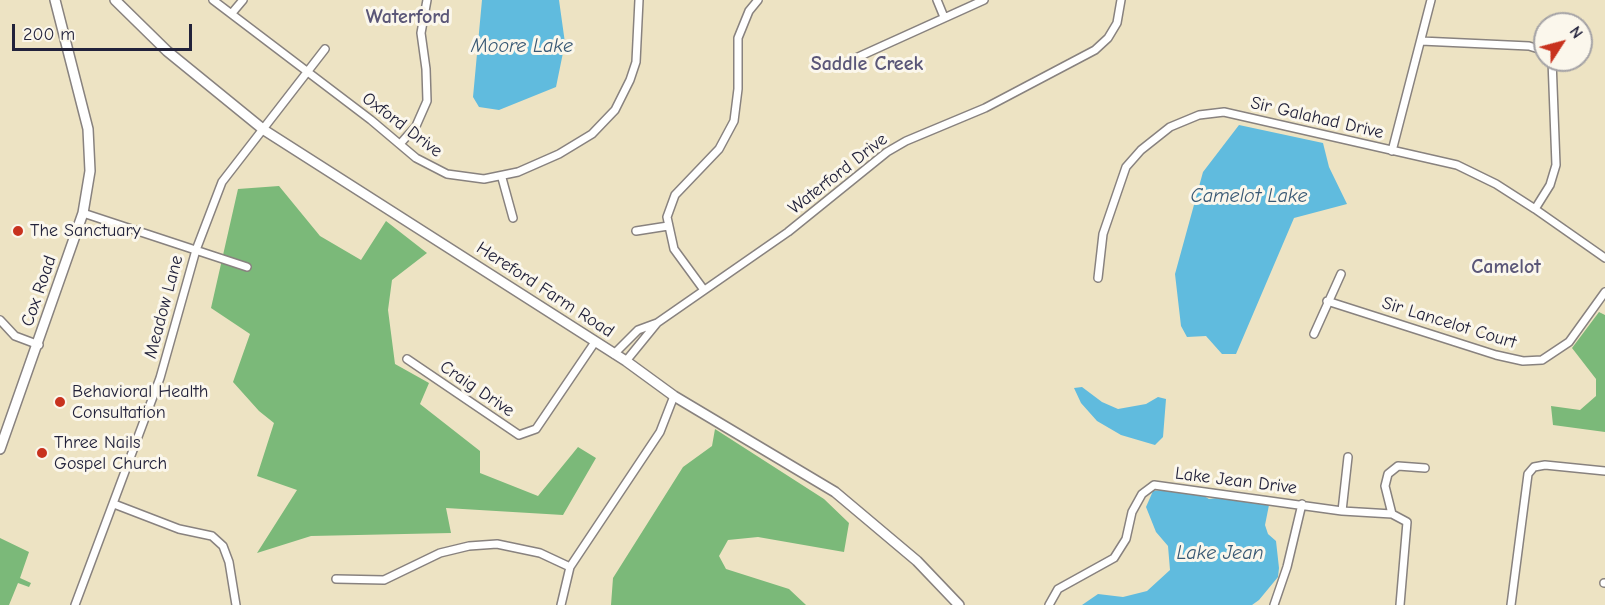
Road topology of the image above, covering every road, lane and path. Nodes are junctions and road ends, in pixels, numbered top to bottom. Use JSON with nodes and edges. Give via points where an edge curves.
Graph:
{"nodes":[{"id":1,"x":55,"y":0,"type":"edge"},
{"id":2,"x":115,"y":0,"type":"edge"},
{"id":3,"x":213,"y":0,"type":"edge"},
{"id":4,"x":243,"y":0,"type":"edge"},
{"id":5,"x":427,"y":0,"type":"edge"},
{"id":6,"x":639,"y":0,"type":"edge"},
{"id":7,"x":758,"y":0,"type":"edge"},
{"id":8,"x":937,"y":0,"type":"edge"},
{"id":9,"x":984,"y":0,"type":"edge"},
{"id":10,"x":1121,"y":0,"type":"edge"},
{"id":11,"x":1431,"y":0,"type":"edge"},
{"id":12,"x":232,"y":13,"type":"junction"},
{"id":13,"x":944,"y":17,"type":"junction"},
{"id":14,"x":1420,"y":41,"type":"junction"},
{"id":15,"x":1533,"y":47,"type":"edge"},
{"id":16,"x":326,"y":50,"type":"dead end"},
{"id":17,"x":836,"y":67,"type":"dead end"},
{"id":18,"x":1552,"y":72,"type":"edge"},
{"id":19,"x":308,"y":74,"type":"junction"},
{"id":20,"x":264,"y":130,"type":"junction"},
{"id":21,"x":400,"y":144,"type":"junction"},
{"id":22,"x":1392,"y":151,"type":"junction"},
{"id":23,"x":502,"y":178,"type":"junction"},
{"id":24,"x":1535,"y":208,"type":"junction"},
{"id":25,"x":83,"y":213,"type":"junction"},
{"id":26,"x":513,"y":218,"type":"dead end"},
{"id":27,"x":668,"y":226,"type":"junction"},
{"id":28,"x":636,"y":231,"type":"dead end"},
{"id":29,"x":196,"y":250,"type":"junction"},
{"id":30,"x":1605,"y":258,"type":"edge"},
{"id":31,"x":247,"y":267,"type":"dead end"},
{"id":32,"x":1341,"y":274,"type":"dead end"},
{"id":33,"x":1098,"y":278,"type":"dead end"},
{"id":34,"x":704,"y":290,"type":"junction"},
{"id":35,"x":1605,"y":292,"type":"edge"},
{"id":36,"x":1327,"y":301,"type":"junction"},
{"id":37,"x":0,"y":320,"type":"edge"},
{"id":38,"x":657,"y":323,"type":"junction"},
{"id":39,"x":638,"y":330,"type":"junction"},
{"id":40,"x":1314,"y":334,"type":"dead end"},
{"id":41,"x":644,"y":337,"type":"junction"},
{"id":42,"x":594,"y":342,"type":"junction"},
{"id":43,"x":39,"y":345,"type":"junction"},
{"id":44,"x":614,"y":354,"type":"junction"},
{"id":45,"x":407,"y":358,"type":"dead end"},
{"id":46,"x":626,"y":361,"type":"junction"},
{"id":47,"x":674,"y":396,"type":"junction"},
{"id":48,"x":0,"y":449,"type":"edge"},
{"id":49,"x":1348,"y":457,"type":"dead end"},
{"id":50,"x":1425,"y":468,"type":"dead end"},
{"id":51,"x":1605,"y":471,"type":"edge"},
{"id":52,"x":114,"y":504,"type":"junction"},
{"id":53,"x":1302,"y":504,"type":"junction"},
{"id":54,"x":1342,"y":511,"type":"junction"},
{"id":55,"x":1392,"y":514,"type":"junction"},
{"id":56,"x":570,"y":567,"type":"junction"},
{"id":57,"x":336,"y":579,"type":"dead end"},
{"id":58,"x":75,"y":605,"type":"edge"},
{"id":59,"x":236,"y":605,"type":"edge"},
{"id":60,"x":561,"y":605,"type":"edge"},
{"id":61,"x":959,"y":605,"type":"edge"},
{"id":62,"x":1049,"y":605,"type":"edge"},
{"id":63,"x":1274,"y":605,"type":"edge"},
{"id":64,"x":1400,"y":605,"type":"edge"},
{"id":65,"x":1511,"y":605,"type":"edge"}],
"edges":[{"from":1,"to":25,"type":"street","name":"Cox Road","via":[[88,129],[90,171]]},
{"from":2,"to":20,"type":"street","name":"Hereford Farm Road","via":[[167,51]]},
{"from":3,"to":12,"type":"street","name":"Oxford Drive"},
{"from":4,"to":12,"type":"street"},
{"from":5,"to":21,"type":"street","via":[[421,33],[427,101],[416,126]]},
{"from":6,"to":23,"type":"street","name":"Oxford Drive","via":[[636,62],[615,110],[578,144]]},
{"from":7,"to":27,"type":"street","via":[[738,38],[734,121],[719,149],[675,195]]},
{"from":8,"to":13,"type":"street"},
{"from":9,"to":13,"type":"street"},
{"from":10,"to":34,"type":"street","name":"Waterford Drive","via":[[1117,22],[1095,50],[985,108],[887,152],[788,232]]},
{"from":11,"to":14,"type":"street"},
{"from":12,"to":19,"type":"street","name":"Oxford Drive"},
{"from":13,"to":17,"type":"street"},
{"from":14,"to":15,"type":"street"},
{"from":14,"to":22,"type":"street"},
{"from":16,"to":19,"type":"street","name":"Meadow Lane"},
{"from":18,"to":24,"type":"street","via":[[1556,165],[1550,185]]},
{"from":19,"to":20,"type":"street","name":"Meadow Lane"},
{"from":19,"to":21,"type":"street","name":"Oxford Drive"},
{"from":20,"to":29,"type":"street","name":"Meadow Lane","via":[[222,182]]},
{"from":20,"to":42,"type":"street","name":"Hereford Farm Road"},
{"from":21,"to":23,"type":"street","name":"Oxford Drive","via":[[416,158],[447,174]]},
{"from":22,"to":24,"type":"street","name":"Sir Galahad Drive","via":[[1457,165]]},
{"from":22,"to":33,"type":"street","name":"Sir Galahad Drive","via":[[1224,112],[1199,115],[1170,127],[1126,167],[1103,234]]},
{"from":23,"to":26,"type":"street"},
{"from":24,"to":30,"type":"street","name":"Sir Galahad Drive"},
{"from":25,"to":29,"type":"street"},
{"from":25,"to":43,"type":"street","name":"Cox Road"},
{"from":27,"to":28,"type":"street"},
{"from":27,"to":34,"type":"street","via":[[675,249]]},
{"from":29,"to":31,"type":"street"},
{"from":29,"to":52,"type":"street","name":"Meadow Lane","via":[[160,378]]},
{"from":32,"to":36,"type":"street"},
{"from":34,"to":38,"type":"street","name":"Waterford Drive"},
{"from":35,"to":36,"type":"street","name":"Sir Lancelot Court","via":[[1569,342],[1542,360],[1522,361]]},
{"from":36,"to":40,"type":"street"},
{"from":37,"to":43,"type":"street","via":[[15,336]]},
{"from":38,"to":39,"type":"street","name":"Waterford Drive"},
{"from":38,"to":41,"type":"street","name":"Waterford Drive"},
{"from":39,"to":41,"type":"street"},
{"from":39,"to":44,"type":"street","name":"Waterford Drive"},
{"from":41,"to":46,"type":"street","name":"Waterford Drive"},
{"from":42,"to":44,"type":"street","name":"Hereford Farm Road"},
{"from":42,"to":45,"type":"street","name":"Craig Drive","via":[[536,429],[519,435]]},
{"from":43,"to":48,"type":"street","name":"Cox Road"},
{"from":44,"to":46,"type":"street","name":"Hereford Farm Road"},
{"from":46,"to":47,"type":"street","name":"Hereford Farm Road"},
{"from":47,"to":56,"type":"street","via":[[660,432]]},
{"from":47,"to":61,"type":"street","name":"Hereford Farm Road","via":[[835,492],[917,561]]},
{"from":49,"to":54,"type":"street"},
{"from":50,"to":55,"type":"street","via":[[1398,466],[1388,474],[1385,486]]},
{"from":51,"to":65,"type":"street","via":[[1545,465],[1534,467],[1528,474]]},
{"from":52,"to":58,"type":"street","name":"Meadow Lane"},
{"from":52,"to":59,"type":"street","via":[[179,529],[212,536],[223,546],[229,562]]},
{"from":53,"to":54,"type":"street","name":"Lake Jean Drive"},
{"from":53,"to":62,"type":"street","name":"Lake Jean Drive","via":[[1154,485],[1142,494],[1132,512],[1126,539],[1114,558],[1058,589]]},
{"from":53,"to":63,"type":"street"},
{"from":54,"to":55,"type":"street","name":"Lake Jean Drive"},
{"from":55,"to":64,"type":"street","name":"Lake Jean Drive","via":[[1407,522]]},
{"from":56,"to":57,"type":"street","via":[[540,553],[497,544],[440,553],[384,580]]},
{"from":56,"to":60,"type":"street"}]}
